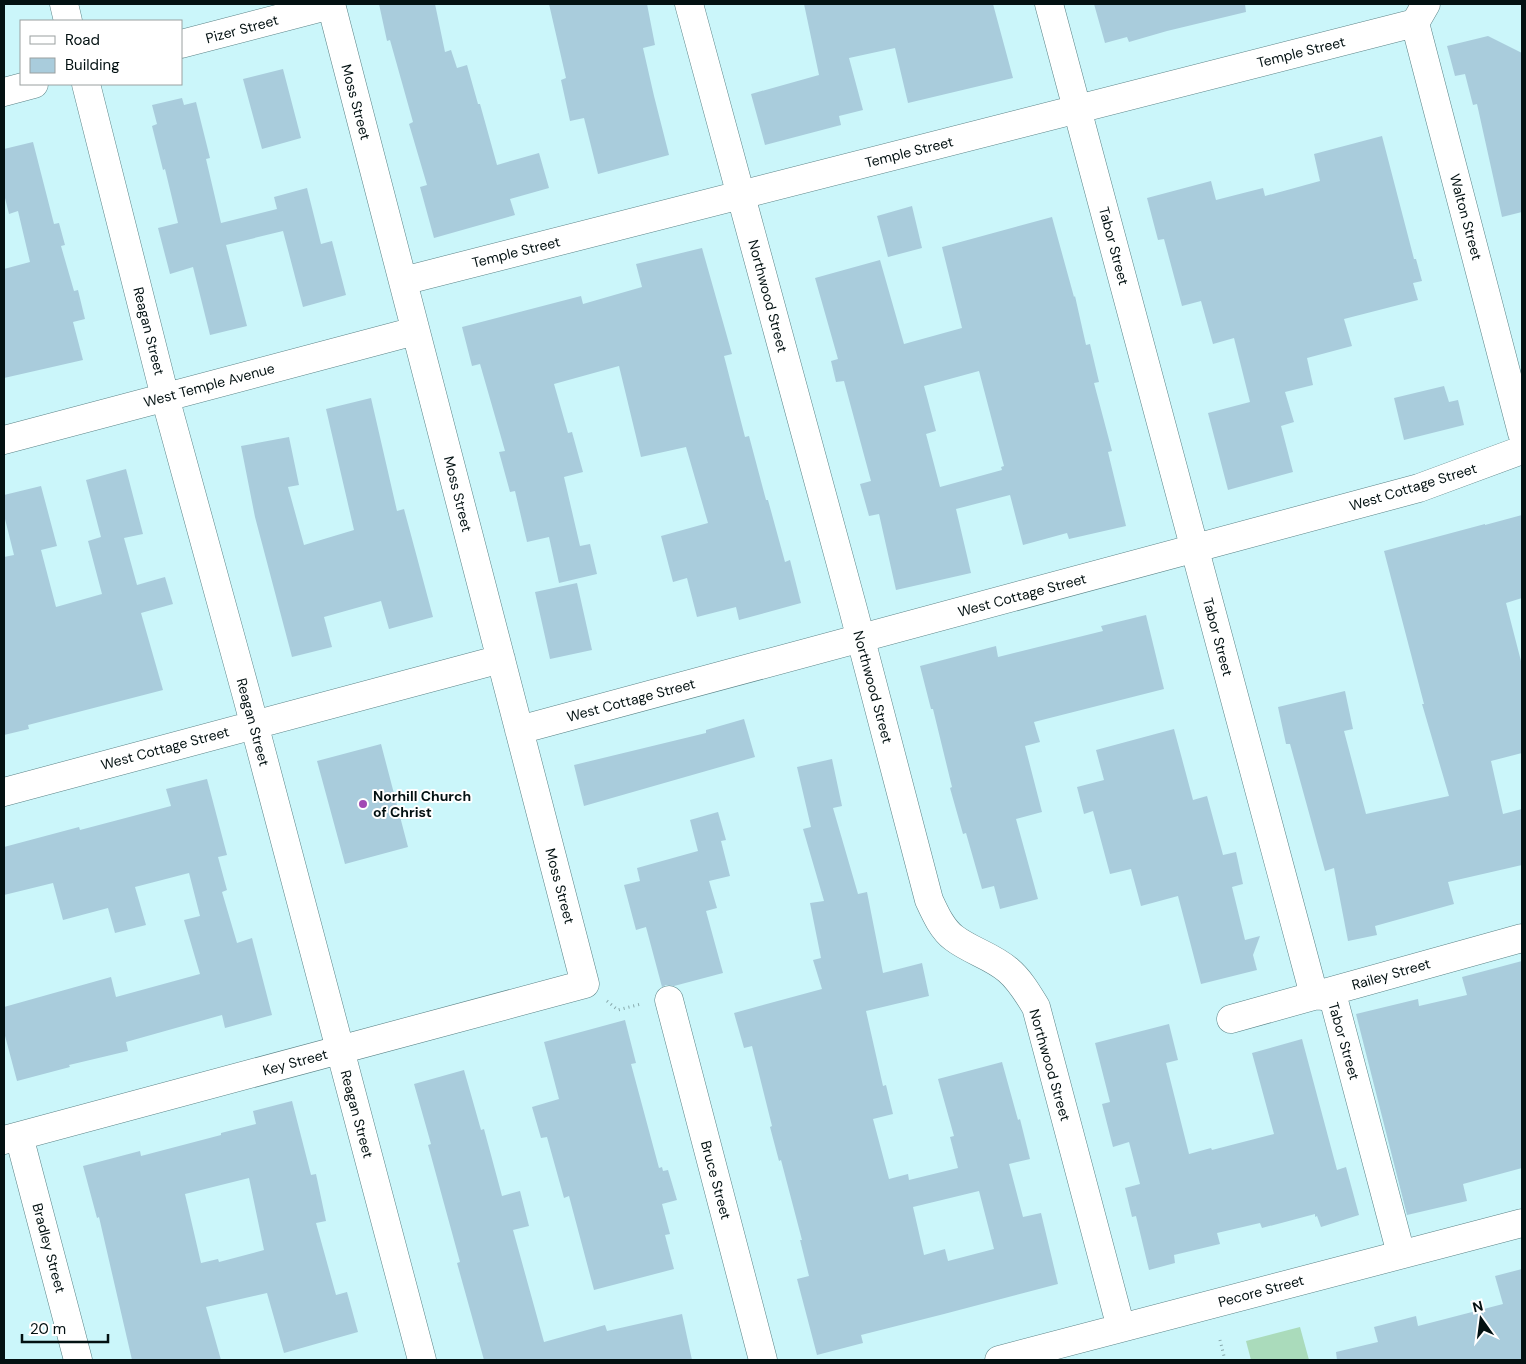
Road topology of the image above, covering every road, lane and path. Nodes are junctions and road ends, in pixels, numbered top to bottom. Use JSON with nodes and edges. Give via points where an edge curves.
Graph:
{"nodes":[{"id":1,"x":64,"y":4,"type":"edge"},
{"id":2,"x":689,"y":4,"type":"edge"},
{"id":3,"x":1049,"y":4,"type":"edge"},
{"id":4,"x":331,"y":5,"type":"edge"},
{"id":5,"x":1420,"y":13,"type":"edge"},
{"id":6,"x":68,"y":20,"type":"edge"},
{"id":7,"x":182,"y":44,"type":"edge"},
{"id":8,"x":30,"y":85,"type":"edge"},
{"id":9,"x":86,"y":85,"type":"edge"},
{"id":10,"x":4,"y":92,"type":"edge"},
{"id":11,"x":1077,"y":109,"type":"junction"},
{"id":12,"x":741,"y":195,"type":"junction"},
{"id":13,"x":403,"y":281,"type":"junction"},
{"id":14,"x":415,"y":330,"type":"junction"},
{"id":15,"x":165,"y":397,"type":"junction"},
{"id":16,"x":1522,"y":434,"type":"edge"},
{"id":17,"x":4,"y":440,"type":"edge"},
{"id":18,"x":1522,"y":450,"type":"edge"},
{"id":19,"x":1194,"y":548,"type":"junction"},
{"id":20,"x":860,"y":638,"type":"junction"},
{"id":21,"x":500,"y":659,"type":"junction"},
{"id":22,"x":254,"y":724,"type":"junction"},
{"id":23,"x":520,"y":730,"type":"junction"},
{"id":24,"x":4,"y":792,"type":"edge"},
{"id":25,"x":1522,"y":938,"type":"edge"},
{"id":26,"x":585,"y":984,"type":"junction"},
{"id":27,"x":1314,"y":996,"type":"junction"},
{"id":28,"x":669,"y":1000,"type":"joint"},
{"id":29,"x":1231,"y":1018,"type":"dead end"},
{"id":30,"x":340,"y":1050,"type":"junction"},
{"id":31,"x":11,"y":1138,"type":"edge"},
{"id":32,"x":1522,"y":1223,"type":"edge"},
{"id":33,"x":1401,"y":1254,"type":"junction"},
{"id":34,"x":1121,"y":1328,"type":"junction"},
{"id":35,"x":1220,"y":1340,"type":"dead end"},
{"id":36,"x":78,"y":1360,"type":"edge"},
{"id":37,"x":422,"y":1360,"type":"edge"},
{"id":38,"x":763,"y":1360,"type":"edge"},
{"id":39,"x":999,"y":1360,"type":"edge"},
{"id":40,"x":1225,"y":1360,"type":"edge"}],
"edges":[{"from":1,"to":6,"type":"street"},
{"from":2,"to":12,"type":"street","name":"Northwood Street"},
{"from":3,"to":11,"type":"street","name":"Tabor Street"},
{"from":4,"to":7,"type":"street","name":"Pizer Street"},
{"from":4,"to":13,"type":"street","name":"Moss Street"},
{"from":5,"to":11,"type":"street","name":"Temple Street"},
{"from":5,"to":16,"type":"street","name":"Walton Street"},
{"from":8,"to":10,"type":"street"},
{"from":9,"to":15,"type":"street","name":"Reagan Street"},
{"from":11,"to":12,"type":"street","name":"Temple Street"},
{"from":11,"to":19,"type":"street","name":"Tabor Street"},
{"from":12,"to":13,"type":"street","name":"Temple Street"},
{"from":12,"to":20,"type":"street","name":"Northwood Street"},
{"from":13,"to":14,"type":"street","name":"Moss Street"},
{"from":14,"to":15,"type":"street","name":"West Temple Avenue"},
{"from":14,"to":21,"type":"street","name":"Moss Street"},
{"from":15,"to":17,"type":"street","name":"West Temple Avenue"},
{"from":15,"to":22,"type":"street","name":"Reagan Street"},
{"from":18,"to":19,"type":"street","name":"West Cottage Street","via":[[1419,488]]},
{"from":19,"to":20,"type":"street","name":"West Cottage Street"},
{"from":19,"to":27,"type":"street","name":"Tabor Street"},
{"from":20,"to":23,"type":"street","name":"West Cottage Street"},
{"from":20,"to":34,"type":"street","name":"Northwood Street","via":[[929,900],[938,919],[953,938],[993,959],[1008,971],[1036,1008]]},
{"from":21,"to":22,"type":"street","name":"West Cottage Street"},
{"from":21,"to":23,"type":"street","name":"Moss Street"},
{"from":22,"to":24,"type":"street","name":"West Cottage Street"},
{"from":22,"to":30,"type":"street","name":"Reagan Street"},
{"from":23,"to":26,"type":"street","name":"Moss Street"},
{"from":25,"to":27,"type":"street","name":"Railey Street"},
{"from":26,"to":28,"type":"path","via":[[618,1010]]},
{"from":26,"to":30,"type":"street","name":"Key Street"},
{"from":27,"to":29,"type":"street","name":"Railey Street"},
{"from":27,"to":33,"type":"street","name":"Tabor Street","via":[[1333,997]]},
{"from":28,"to":38,"type":"street","name":"Bruce Street"},
{"from":30,"to":31,"type":"street","name":"Key Street"},
{"from":30,"to":37,"type":"street","name":"Reagan Street"},
{"from":31,"to":36,"type":"street","name":"Bradley Street"},
{"from":32,"to":33,"type":"street","name":"Pecore Street"},
{"from":33,"to":34,"type":"street","name":"Pecore Street"},
{"from":34,"to":39,"type":"street","name":"Pecore Street"},
{"from":35,"to":40,"type":"path"}]}
